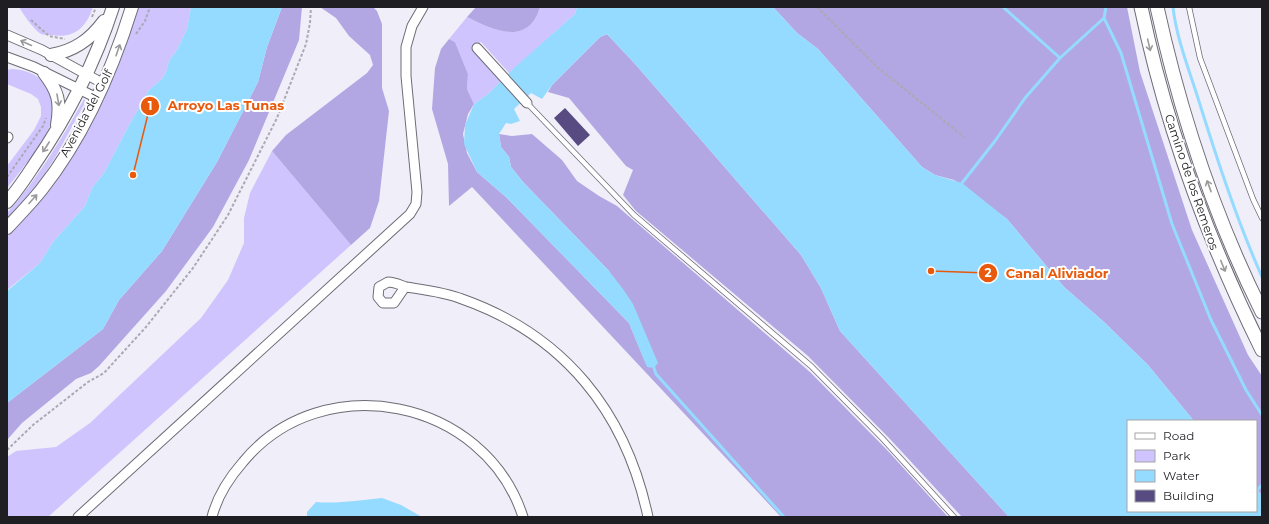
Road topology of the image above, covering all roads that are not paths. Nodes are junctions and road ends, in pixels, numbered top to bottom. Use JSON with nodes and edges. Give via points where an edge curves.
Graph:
{"nodes":[{"id":1,"x":132,"y":7,"type":"edge"},
{"id":2,"x":422,"y":7,"type":"edge"},
{"id":3,"x":1141,"y":7,"type":"edge"},
{"id":4,"x":1157,"y":7,"type":"edge"},
{"id":5,"x":1189,"y":7,"type":"edge"},
{"id":6,"x":113,"y":9,"type":"edge"},
{"id":7,"x":7,"y":35,"type":"edge"},
{"id":8,"x":477,"y":48,"type":"dead end"},
{"id":9,"x":51,"y":55,"type":"junction"},
{"id":10,"x":7,"y":57,"type":"edge"},
{"id":11,"x":44,"y":73,"type":"junction"},
{"id":12,"x":86,"y":74,"type":"junction"},
{"id":13,"x":104,"y":84,"type":"junction"},
{"id":14,"x":79,"y":89,"type":"junction"},
{"id":15,"x":97,"y":98,"type":"junction"},
{"id":16,"x":527,"y":103,"type":"joint"},
{"id":17,"x":56,"y":130,"type":"junction"},
{"id":18,"x":7,"y":202,"type":"edge"},
{"id":19,"x":1262,"y":218,"type":"edge"},
{"id":20,"x":7,"y":228,"type":"edge"},
{"id":21,"x":406,"y":286,"type":"dead end"},
{"id":22,"x":1262,"y":312,"type":"edge"},
{"id":23,"x":1262,"y":350,"type":"edge"},
{"id":24,"x":78,"y":517,"type":"edge"},
{"id":25,"x":212,"y":517,"type":"edge"},
{"id":26,"x":523,"y":517,"type":"edge"},
{"id":27,"x":648,"y":517,"type":"edge"},
{"id":28,"x":954,"y":517,"type":"edge"}],
"edges":[{"from":13,"to":1,"type":"street","name":"Avenida del Golf","one_way":true},
{"from":2,"to":24,"type":"street","via":[[412,26],[406,47],[406,76],[417,192],[416,204],[410,214]]},
{"from":3,"to":23,"type":"main road","name":"Camino de los Remeros","one_way":true,"via":[[1153,63],[1187,174],[1228,278]]},
{"from":22,"to":4,"type":"main road","name":"Camino de los Remeros","one_way":true,"via":[[1222,223],[1194,143],[1169,59]]},
{"from":5,"to":19,"type":"lane","via":[[1200,58]]},
{"from":6,"to":9,"type":"street","via":[[94,34],[78,46]]},
{"from":6,"to":12,"type":"street","name":"Avenida del Golf"},
{"from":9,"to":7,"type":"street","one_way":true},
{"from":8,"to":16,"type":"street"},
{"from":9,"to":12,"type":"street"},
{"from":10,"to":11,"type":"street"},
{"from":11,"to":14,"type":"street"},
{"from":11,"to":17,"type":"street","one_way":true,"via":[[52,83],[59,101]]},
{"from":12,"to":13,"type":"street"},
{"from":12,"to":14,"type":"street","name":"Avenida del Golf"},
{"from":13,"to":15,"type":"street","name":"Avenida del Golf"},
{"from":14,"to":15,"type":"street"},
{"from":14,"to":17,"type":"street","name":"Avenida del Golf"},
{"from":20,"to":15,"type":"street","name":"Avenida del Golf","one_way":true,"via":[[42,189]]},
{"from":16,"to":28,"type":"lane","via":[[634,215],[811,366],[882,438]]},
{"from":17,"to":18,"type":"street","name":"Avenida del Golf","one_way":true},
{"from":21,"to":27,"type":"street","via":[[463,299],[540,338],[557,353],[596,395],[620,433],[633,465]]},
{"from":25,"to":26,"type":"street","via":[[224,488],[259,443],[310,416],[335,408],[378,405],[403,408],[427,416],[469,440],[497,469],[512,492]]}]}
